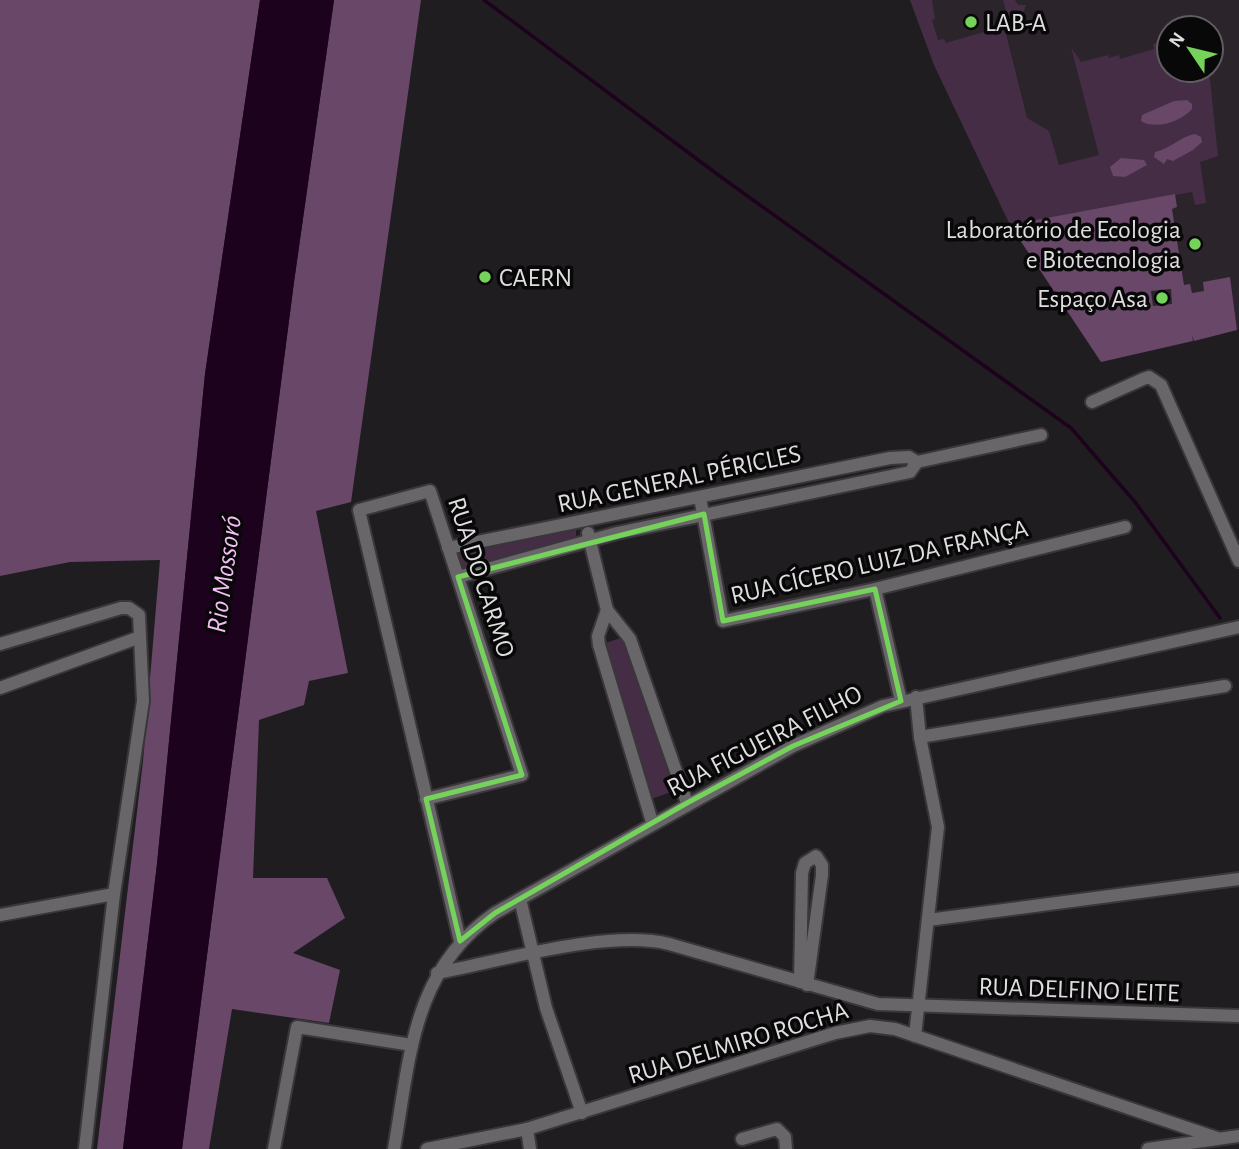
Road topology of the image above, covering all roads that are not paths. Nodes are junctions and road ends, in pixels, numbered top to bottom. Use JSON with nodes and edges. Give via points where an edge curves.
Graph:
{"nodes":[{"id":1,"x":1092,"y":402,"type":"dead end"},
{"id":2,"x":1041,"y":435,"type":"dead end"},
{"id":3,"x":917,"y":462,"type":"junction"},
{"id":4,"x":700,"y":498,"type":"junction"},
{"id":5,"x":704,"y":514,"type":"junction"},
{"id":6,"x":585,"y":522,"type":"junction"},
{"id":7,"x":1125,"y":527,"type":"dead end"},
{"id":8,"x":590,"y":540,"type":"junction"},
{"id":9,"x":448,"y":548,"type":"junction"},
{"id":10,"x":1239,"y":561,"type":"edge"},
{"id":11,"x":458,"y":577,"type":"junction"},
{"id":12,"x":875,"y":589,"type":"junction"},
{"id":13,"x":607,"y":610,"type":"junction"},
{"id":14,"x":1239,"y":627,"type":"edge"},
{"id":15,"x":140,"y":636,"type":"junction"},
{"id":16,"x":0,"y":644,"type":"edge"},
{"id":17,"x":1225,"y":686,"type":"dead end"},
{"id":18,"x":0,"y":688,"type":"edge"},
{"id":19,"x":916,"y":697,"type":"junction"},
{"id":20,"x":901,"y":701,"type":"junction"},
{"id":21,"x":920,"y":737,"type":"junction"},
{"id":22,"x":426,"y":799,"type":"junction"},
{"id":23,"x":687,"y":803,"type":"junction"},
{"id":24,"x":652,"y":822,"type":"junction"},
{"id":25,"x":1239,"y":879,"type":"edge"},
{"id":26,"x":114,"y":894,"type":"junction"},
{"id":27,"x":520,"y":899,"type":"junction"},
{"id":28,"x":0,"y":915,"type":"edge"},
{"id":29,"x":928,"y":920,"type":"junction"},
{"id":30,"x":460,"y":941,"type":"junction"},
{"id":31,"x":534,"y":955,"type":"junction"},
{"id":32,"x":437,"y":973,"type":"junction"},
{"id":33,"x":804,"y":984,"type":"junction"},
{"id":34,"x":918,"y":1007,"type":"junction"},
{"id":35,"x":1239,"y":1016,"type":"edge"},
{"id":36,"x":915,"y":1036,"type":"junction"},
{"id":37,"x":412,"y":1045,"type":"junction"},
{"id":38,"x":582,"y":1113,"type":"junction"},
{"id":39,"x":527,"y":1129,"type":"junction"},
{"id":40,"x":1239,"y":1136,"type":"edge"},
{"id":41,"x":1217,"y":1138,"type":"junction"},
{"id":42,"x":741,"y":1139,"type":"dead end"},
{"id":43,"x":85,"y":1149,"type":"edge"},
{"id":44,"x":274,"y":1149,"type":"edge"},
{"id":45,"x":394,"y":1149,"type":"edge"},
{"id":46,"x":427,"y":1149,"type":"edge"},
{"id":47,"x":530,"y":1149,"type":"edge"},
{"id":48,"x":786,"y":1149,"type":"edge"},
{"id":49,"x":1148,"y":1149,"type":"edge"}],
"edges":[{"from":1,"to":10,"type":"street","via":[[1149,377],[1161,385]]},
{"from":2,"to":3,"type":"street","name":"RUA GENERAL PÉRICLES"},
{"from":3,"to":4,"type":"street","name":"RUA GENERAL PÉRICLES","via":[[890,457]]},
{"from":3,"to":5,"type":"street","name":"RUA GENERAL PÉRICLES","via":[[910,472]]},
{"from":4,"to":5,"type":"street","name":"RUA CÍCERO LUIZ DA FRANÇA"},
{"from":4,"to":6,"type":"street","name":"RUA GENERAL PÉRICLES"},
{"from":5,"to":8,"type":"street","name":"RUA GENERAL PÉRICLES"},
{"from":5,"to":12,"type":"street","name":"RUA CÍCERO LUIZ DA FRANÇA","via":[[723,621]]},
{"from":6,"to":8,"type":"street"},
{"from":6,"to":9,"type":"street","name":"RUA GENERAL PÉRICLES"},
{"from":7,"to":12,"type":"street","name":"RUA CÍCERO LUIZ DA FRANÇA"},
{"from":8,"to":11,"type":"street","name":"RUA GENERAL PÉRICLES"},
{"from":8,"to":13,"type":"street"},
{"from":9,"to":11,"type":"street","name":"RUA DO CARMO"},
{"from":9,"to":22,"type":"street","name":"RUA DO CARMO","via":[[430,491],[359,510]]},
{"from":11,"to":22,"type":"street","name":"RUA DO CARMO","via":[[522,775]]},
{"from":12,"to":20,"type":"street"},
{"from":13,"to":23,"type":"street","via":[[630,639]]},
{"from":13,"to":24,"type":"street","via":[[599,645]]},
{"from":14,"to":19,"type":"street","name":"RUA FIGUEIRA FILHO"},
{"from":15,"to":16,"type":"street","via":[[139,615],[129,608]]},
{"from":15,"to":18,"type":"street"},
{"from":15,"to":26,"type":"street","via":[[142,701]]},
{"from":17,"to":21,"type":"street"},
{"from":19,"to":20,"type":"street","name":"RUA FIGUEIRA FILHO"},
{"from":19,"to":21,"type":"street"},
{"from":20,"to":23,"type":"street","name":"RUA FIGUEIRA FILHO","via":[[793,746]]},
{"from":21,"to":29,"type":"street","via":[[938,827]]},
{"from":22,"to":30,"type":"street","name":"RUA DO CARMO"},
{"from":23,"to":24,"type":"street","name":"RUA FIGUEIRA FILHO"},
{"from":24,"to":27,"type":"street","name":"RUA FIGUEIRA FILHO"},
{"from":25,"to":29,"type":"street"},
{"from":26,"to":28,"type":"street"},
{"from":26,"to":43,"type":"street"},
{"from":27,"to":30,"type":"street","name":"RUA FIGUEIRA FILHO"},
{"from":27,"to":31,"type":"street"},
{"from":29,"to":34,"type":"street"},
{"from":30,"to":32,"type":"street","name":"RUA FIGUEIRA FILHO"},
{"from":31,"to":32,"type":"street","name":"RUA DELFINO LEITE"},
{"from":31,"to":33,"type":"street","name":"RUA DELFINO LEITE","via":[[604,941],[652,940]]},
{"from":31,"to":38,"type":"street","via":[[546,1008]]},
{"from":32,"to":37,"type":"street","name":"RUA FIGUEIRA FILHO"},
{"from":33,"to":33,"type":"street","via":[[822,875],[816,856],[810,857],[802,873]]},
{"from":33,"to":34,"type":"street","name":"RUA DELFINO LEITE","via":[[878,1004]]},
{"from":34,"to":35,"type":"street","name":"RUA DELFINO LEITE"},
{"from":34,"to":36,"type":"street"},
{"from":36,"to":38,"type":"street","name":"RUA DELMIRO ROCHA","via":[[870,1026],[835,1033]]},
{"from":36,"to":41,"type":"street","name":"RUA DELMIRO ROCHA"},
{"from":37,"to":44,"type":"street","via":[[297,1027]]},
{"from":37,"to":45,"type":"street","name":"RUA FIGUEIRA FILHO"},
{"from":38,"to":39,"type":"street","name":"RUA DELMIRO ROCHA"},
{"from":39,"to":46,"type":"street","name":"RUA DELMIRO ROCHA"},
{"from":39,"to":47,"type":"street"},
{"from":40,"to":41,"type":"street"},
{"from":41,"to":49,"type":"street"},
{"from":42,"to":48,"type":"street","via":[[776,1129],[785,1137]]}]}
